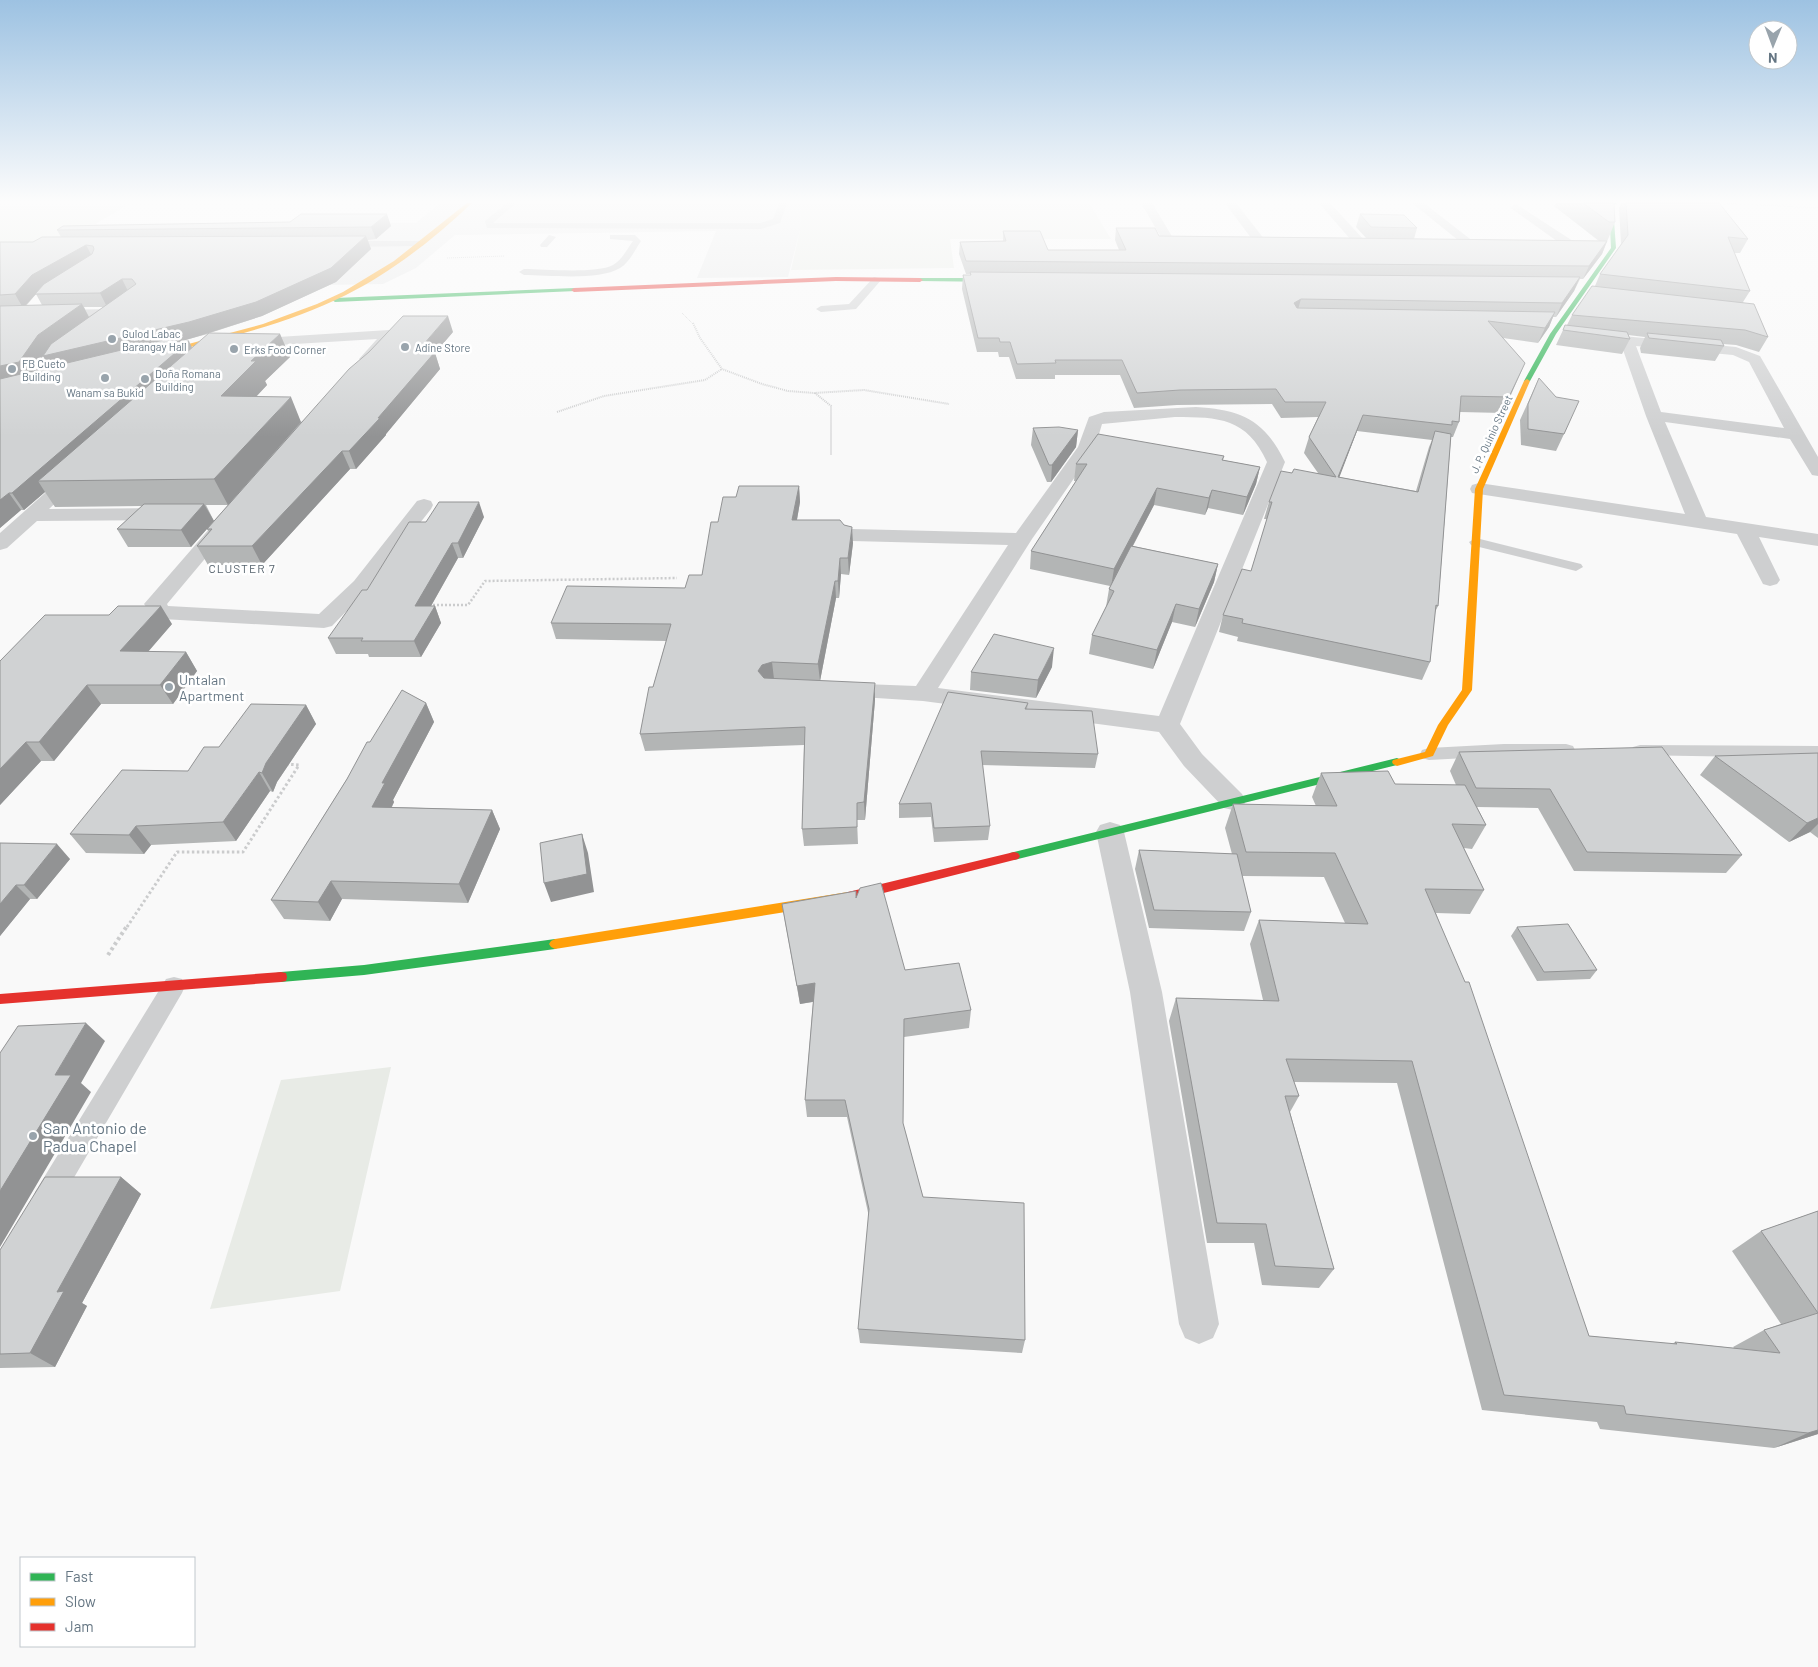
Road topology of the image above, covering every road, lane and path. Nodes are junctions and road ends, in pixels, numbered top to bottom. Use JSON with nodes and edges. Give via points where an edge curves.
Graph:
{"nodes":[{"id":1,"x":368,"y":281,"type":"edge"},
{"id":2,"x":779,"y":281,"type":"edge"},
{"id":3,"x":875,"y":281,"type":"edge"},
{"id":4,"x":1591,"y":281,"type":"edge"},
{"id":5,"x":652,"y":287,"type":"junction"},
{"id":6,"x":42,"y":299,"type":"edge"},
{"id":7,"x":335,"y":300,"type":"junction"},
{"id":8,"x":126,"y":303,"type":"edge"},
{"id":9,"x":821,"y":309,"type":"dead end"},
{"id":10,"x":111,"y":313,"type":"junction"},
{"id":11,"x":27,"y":314,"type":"junction"},
{"id":12,"x":0,"y":315,"type":"edge"},
{"id":13,"x":1553,"y":326,"type":"junction"},
{"id":14,"x":1627,"y":340,"type":"junction"},
{"id":15,"x":205,"y":350,"type":"junction"},
{"id":16,"x":146,"y":356,"type":"edge"},
{"id":17,"x":722,"y":369,"type":"junction"},
{"id":18,"x":356,"y":372,"type":"edge"},
{"id":19,"x":53,"y":378,"type":"edge"},
{"id":20,"x":30,"y":384,"type":"joint"},
{"id":21,"x":814,"y":393,"type":"junction"},
{"id":22,"x":949,"y":404,"type":"dead end"},
{"id":23,"x":557,"y":412,"type":"dead end"},
{"id":24,"x":1654,"y":416,"type":"junction"},
{"id":25,"x":1796,"y":435,"type":"junction"},
{"id":26,"x":831,"y":455,"type":"dead end"},
{"id":27,"x":90,"y":462,"type":"edge"},
{"id":28,"x":1818,"y":470,"type":"edge"},
{"id":29,"x":1479,"y":490,"type":"junction"},
{"id":30,"x":424,"y":505,"type":"dead end"},
{"id":31,"x":214,"y":513,"type":"dead end"},
{"id":32,"x":185,"y":514,"type":"edge"},
{"id":33,"x":32,"y":515,"type":"junction"},
{"id":34,"x":1698,"y":522,"type":"junction"},
{"id":35,"x":1746,"y":529,"type":"junction"},
{"id":36,"x":852,"y":535,"type":"edge"},
{"id":37,"x":1022,"y":539,"type":"junction"},
{"id":38,"x":1818,"y":540,"type":"edge"},
{"id":39,"x":1476,"y":542,"type":"junction"},
{"id":40,"x":0,"y":544,"type":"edge"},
{"id":41,"x":1576,"y":567,"type":"dead end"},
{"id":42,"x":677,"y":578,"type":"dead end"},
{"id":43,"x":1770,"y":580,"type":"dead end"},
{"id":44,"x":419,"y":605,"type":"edge"},
{"id":45,"x":814,"y":689,"type":"edge"},
{"id":46,"x":923,"y":694,"type":"junction"},
{"id":47,"x":1167,"y":726,"type":"junction"},
{"id":48,"x":1585,"y":751,"type":"edge"},
{"id":49,"x":1624,"y":751,"type":"edge"},
{"id":50,"x":1818,"y":752,"type":"edge"},
{"id":51,"x":1429,"y":754,"type":"junction"},
{"id":52,"x":281,"y":764,"type":"edge"},
{"id":53,"x":1233,"y":801,"type":"junction"},
{"id":54,"x":1110,"y":832,"type":"junction"},
{"id":55,"x":174,"y":986,"type":"junction"},
{"id":56,"x":83,"y":992,"type":"junction"},
{"id":57,"x":0,"y":999,"type":"edge"},
{"id":58,"x":31,"y":1224,"type":"edge"},
{"id":59,"x":1199,"y":1324,"type":"dead end"}],
"edges":[{"from":1,"to":7,"type":"street"},
{"from":2,"to":5,"type":"street"},
{"from":3,"to":9,"type":"lane","via":[[852,307]]},
{"from":4,"to":13,"type":"street","name":"J. P. Quinio Street"},
{"from":5,"to":7,"type":"street"},
{"from":5,"to":17,"type":"path","via":[[652,295],[692,321]]},
{"from":6,"to":11,"type":"street"},
{"from":7,"to":15,"type":"street"},
{"from":8,"to":10,"type":"street"},
{"from":10,"to":11,"type":"street"},
{"from":10,"to":20,"type":"street","via":[[53,355]]},
{"from":11,"to":12,"type":"street"},
{"from":13,"to":14,"type":"street","via":[[1576,336]]},
{"from":13,"to":29,"type":"street","name":"J. P. Quinio Street"},
{"from":14,"to":24,"type":"street"},
{"from":14,"to":25,"type":"street","via":[[1736,350],[1747,354],[1755,359]]},
{"from":15,"to":16,"type":"street"},
{"from":15,"to":18,"type":"street","via":[[222,344],[389,334]]},
{"from":17,"to":21,"type":"path","via":[[788,391]]},
{"from":17,"to":23,"type":"path","via":[[705,380],[604,396]]},
{"from":19,"to":20,"type":"street"},
{"from":21,"to":22,"type":"path","via":[[864,390]]},
{"from":21,"to":26,"type":"path","via":[[831,406]]},
{"from":24,"to":25,"type":"street"},
{"from":24,"to":34,"type":"street"},
{"from":25,"to":28,"type":"street"},
{"from":27,"to":33,"type":"street"},
{"from":29,"to":34,"type":"street"},
{"from":29,"to":39,"type":"street","name":"J. P. Quinio Street"},
{"from":30,"to":31,"type":"street","via":[[361,584],[324,622],[162,612],[154,604],[233,513]]},
{"from":32,"to":33,"type":"street"},
{"from":33,"to":40,"type":"street"},
{"from":34,"to":35,"type":"street"},
{"from":35,"to":38,"type":"street"},
{"from":35,"to":43,"type":"street"},
{"from":36,"to":37,"type":"street"},
{"from":37,"to":46,"type":"street"},
{"from":37,"to":47,"type":"street","via":[[1086,448],[1099,418],[1216,413],[1242,420],[1262,438],[1276,462]]},
{"from":39,"to":41,"type":"lane"},
{"from":39,"to":51,"type":"street","name":"J. P. Quinio Street","via":[[1467,690],[1443,725]]},
{"from":42,"to":44,"type":"path","via":[[484,581],[468,605]]},
{"from":45,"to":46,"type":"street"},
{"from":46,"to":47,"type":"street"},
{"from":47,"to":53,"type":"street","via":[[1193,760]]},
{"from":48,"to":51,"type":"lane","via":[[1504,750]]},
{"from":49,"to":50,"type":"lane"},
{"from":51,"to":53,"type":"street"},
{"from":52,"to":56,"type":"path","via":[[299,765],[243,852],[177,852]]},
{"from":53,"to":54,"type":"street"},
{"from":54,"to":55,"type":"street","via":[[806,905],[599,938],[364,970]]},
{"from":54,"to":59,"type":"street","via":[[1146,992]]},
{"from":55,"to":56,"type":"street"},
{"from":55,"to":58,"type":"lane"},
{"from":56,"to":57,"type":"street"}]}
